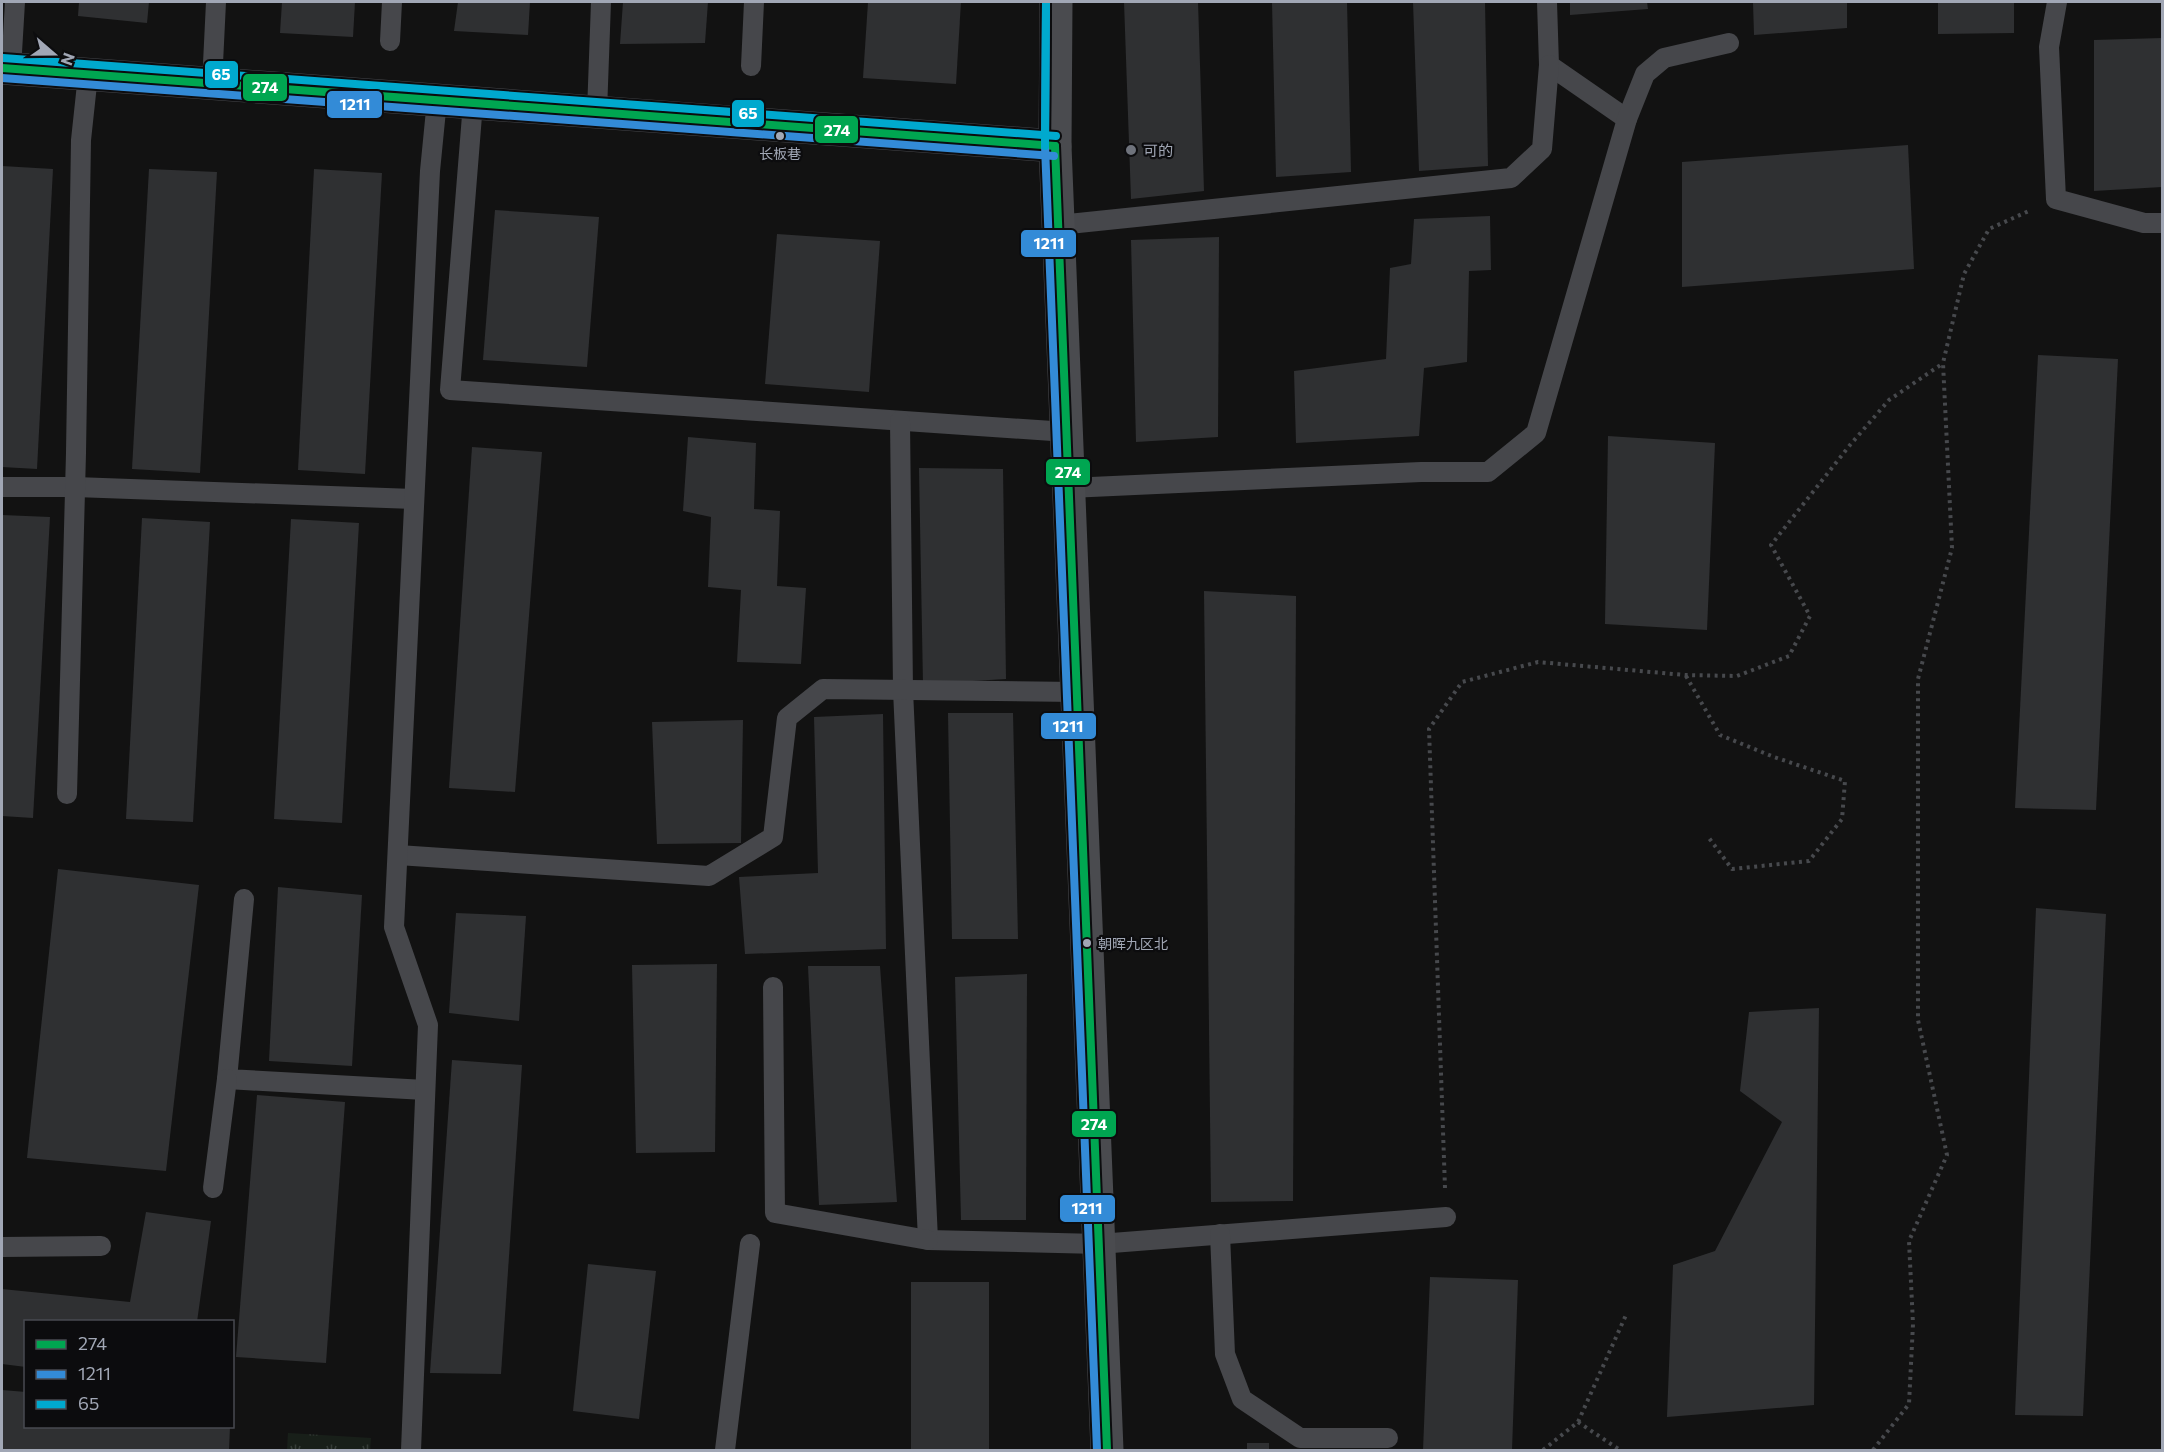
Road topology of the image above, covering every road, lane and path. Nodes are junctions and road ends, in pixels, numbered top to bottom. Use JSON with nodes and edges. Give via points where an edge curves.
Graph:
{"nodes":[{"id":1,"x":15,"y":2,"type":"edge"},
{"id":2,"x":216,"y":2,"type":"edge"},
{"id":3,"x":392,"y":2,"type":"edge"},
{"id":4,"x":601,"y":2,"type":"edge"},
{"id":5,"x":754,"y":2,"type":"edge"},
{"id":6,"x":1056,"y":2,"type":"edge"},
{"id":7,"x":1547,"y":2,"type":"edge"},
{"id":8,"x":2057,"y":2,"type":"edge"},
{"id":9,"x":390,"y":41,"type":"dead end"},
{"id":10,"x":1729,"y":43,"type":"dead end"},
{"id":11,"x":1549,"y":65,"type":"junction"},
{"id":12,"x":751,"y":66,"type":"dead end"},
{"id":13,"x":6,"y":69,"type":"edge"},
{"id":14,"x":88,"y":75,"type":"junction"},
{"id":15,"x":212,"y":84,"type":"junction"},
{"id":16,"x":436,"y":100,"type":"junction"},
{"id":17,"x":478,"y":104,"type":"junction"},
{"id":18,"x":597,"y":112,"type":"junction"},
{"id":19,"x":1628,"y":119,"type":"junction"},
{"id":20,"x":1056,"y":146,"type":"junction"},
{"id":21,"x":476,"y":191,"type":"dead end"},
{"id":22,"x":2056,"y":199,"type":"junction"},
{"id":23,"x":2163,"y":223,"type":"edge"},
{"id":24,"x":1059,"y":225,"type":"junction"},
{"id":25,"x":1943,"y":363,"type":"junction"},
{"id":26,"x":900,"y":421,"type":"junction"},
{"id":27,"x":1067,"y":432,"type":"junction"},
{"id":28,"x":2,"y":487,"type":"edge"},
{"id":29,"x":75,"y":487,"type":"junction"},
{"id":30,"x":1069,"y":488,"type":"junction"},
{"id":31,"x":414,"y":499,"type":"junction"},
{"id":32,"x":1685,"y":675,"type":"junction"},
{"id":33,"x":903,"y":690,"type":"junction"},
{"id":34,"x":1077,"y":692,"type":"junction"},
{"id":35,"x":67,"y":794,"type":"dead end"},
{"id":36,"x":1709,"y":838,"type":"dead end"},
{"id":37,"x":398,"y":855,"type":"junction"},
{"id":38,"x":244,"y":899,"type":"dead end"},
{"id":39,"x":773,"y":987,"type":"dead end"},
{"id":40,"x":227,"y":1079,"type":"junction"},
{"id":41,"x":425,"y":1090,"type":"junction"},
{"id":42,"x":213,"y":1188,"type":"dead end"},
{"id":43,"x":1446,"y":1217,"type":"joint"},
{"id":44,"x":1220,"y":1234,"type":"junction"},
{"id":45,"x":928,"y":1240,"type":"junction"},
{"id":46,"x":750,"y":1244,"type":"dead end"},
{"id":47,"x":1099,"y":1244,"type":"junction"},
{"id":48,"x":101,"y":1246,"type":"dead end"},
{"id":49,"x":2,"y":1247,"type":"edge"},
{"id":50,"x":1626,"y":1315,"type":"dead end"},
{"id":51,"x":1578,"y":1422,"type":"junction"},
{"id":52,"x":1388,"y":1438,"type":"dead end"},
{"id":53,"x":411,"y":1450,"type":"edge"},
{"id":54,"x":725,"y":1450,"type":"edge"},
{"id":55,"x":1107,"y":1450,"type":"edge"},
{"id":56,"x":1543,"y":1450,"type":"edge"},
{"id":57,"x":1620,"y":1450,"type":"edge"},
{"id":58,"x":1873,"y":1450,"type":"edge"}],
"edges":[{"from":1,"to":13,"type":"lane"},
{"from":2,"to":15,"type":"lane"},
{"from":3,"to":9,"type":"lane"},
{"from":4,"to":18,"type":"lane"},
{"from":5,"to":12,"type":"lane"},
{"from":6,"to":20,"type":"street"},
{"from":7,"to":11,"type":"lane"},
{"from":8,"to":22,"type":"lane","via":[[2049,47]]},
{"from":10,"to":19,"type":"lane","via":[[1664,58],[1645,74]]},
{"from":11,"to":19,"type":"lane"},
{"from":11,"to":24,"type":"lane","via":[[1542,149],[1511,178]]},
{"from":13,"to":14,"type":"street"},
{"from":14,"to":15,"type":"street"},
{"from":14,"to":29,"type":"lane","via":[[81,140]]},
{"from":15,"to":16,"type":"street"},
{"from":16,"to":17,"type":"street"},
{"from":16,"to":31,"type":"lane"},
{"from":17,"to":18,"type":"street"},
{"from":17,"to":21,"type":"lane"},
{"from":17,"to":26,"type":"lane","via":[[450,390]]},
{"from":18,"to":20,"type":"street"},
{"from":19,"to":30,"type":"lane","via":[[1536,433],[1488,472]]},
{"from":20,"to":24,"type":"street"},
{"from":22,"to":23,"type":"lane","via":[[2144,223]]},
{"from":22,"to":25,"type":"path","via":[[1989,229],[1964,274]]},
{"from":24,"to":27,"type":"street"},
{"from":25,"to":32,"type":"path","via":[[1889,400],[1771,545],[1810,616],[1789,656],[1737,676]]},
{"from":25,"to":58,"type":"path","via":[[1952,548],[1918,679],[1918,1020],[1947,1155],[1910,1241],[1913,1324],[1909,1404]]},
{"from":26,"to":27,"type":"lane"},
{"from":26,"to":33,"type":"lane"},
{"from":27,"to":30,"type":"street"},
{"from":28,"to":29,"type":"lane"},
{"from":29,"to":31,"type":"lane"},
{"from":29,"to":35,"type":"lane"},
{"from":30,"to":34,"type":"street"},
{"from":31,"to":37,"type":"lane"},
{"from":32,"to":36,"type":"path","via":[[1720,735],[1845,780],[1842,819],[1809,861],[1732,868]]},
{"from":32,"to":43,"type":"path","via":[[1538,663],[1462,682],[1428,729]]},
{"from":33,"to":34,"type":"lane"},
{"from":33,"to":37,"type":"lane","via":[[823,689],[787,718],[772,837],[709,876]]},
{"from":33,"to":45,"type":"lane"},
{"from":34,"to":47,"type":"street"},
{"from":37,"to":41,"type":"lane","via":[[394,927],[428,1025]]},
{"from":38,"to":40,"type":"lane"},
{"from":39,"to":45,"type":"lane","via":[[775,1213]]},
{"from":40,"to":41,"type":"lane"},
{"from":40,"to":42,"type":"lane"},
{"from":41,"to":53,"type":"lane"},
{"from":43,"to":44,"type":"lane"},
{"from":44,"to":47,"type":"lane"},
{"from":44,"to":52,"type":"lane","via":[[1225,1354],[1242,1399],[1300,1438]]},
{"from":45,"to":47,"type":"lane"},
{"from":46,"to":54,"type":"lane"},
{"from":47,"to":55,"type":"street"},
{"from":48,"to":49,"type":"lane"},
{"from":50,"to":51,"type":"path"},
{"from":51,"to":56,"type":"path"},
{"from":51,"to":57,"type":"path"}]}
